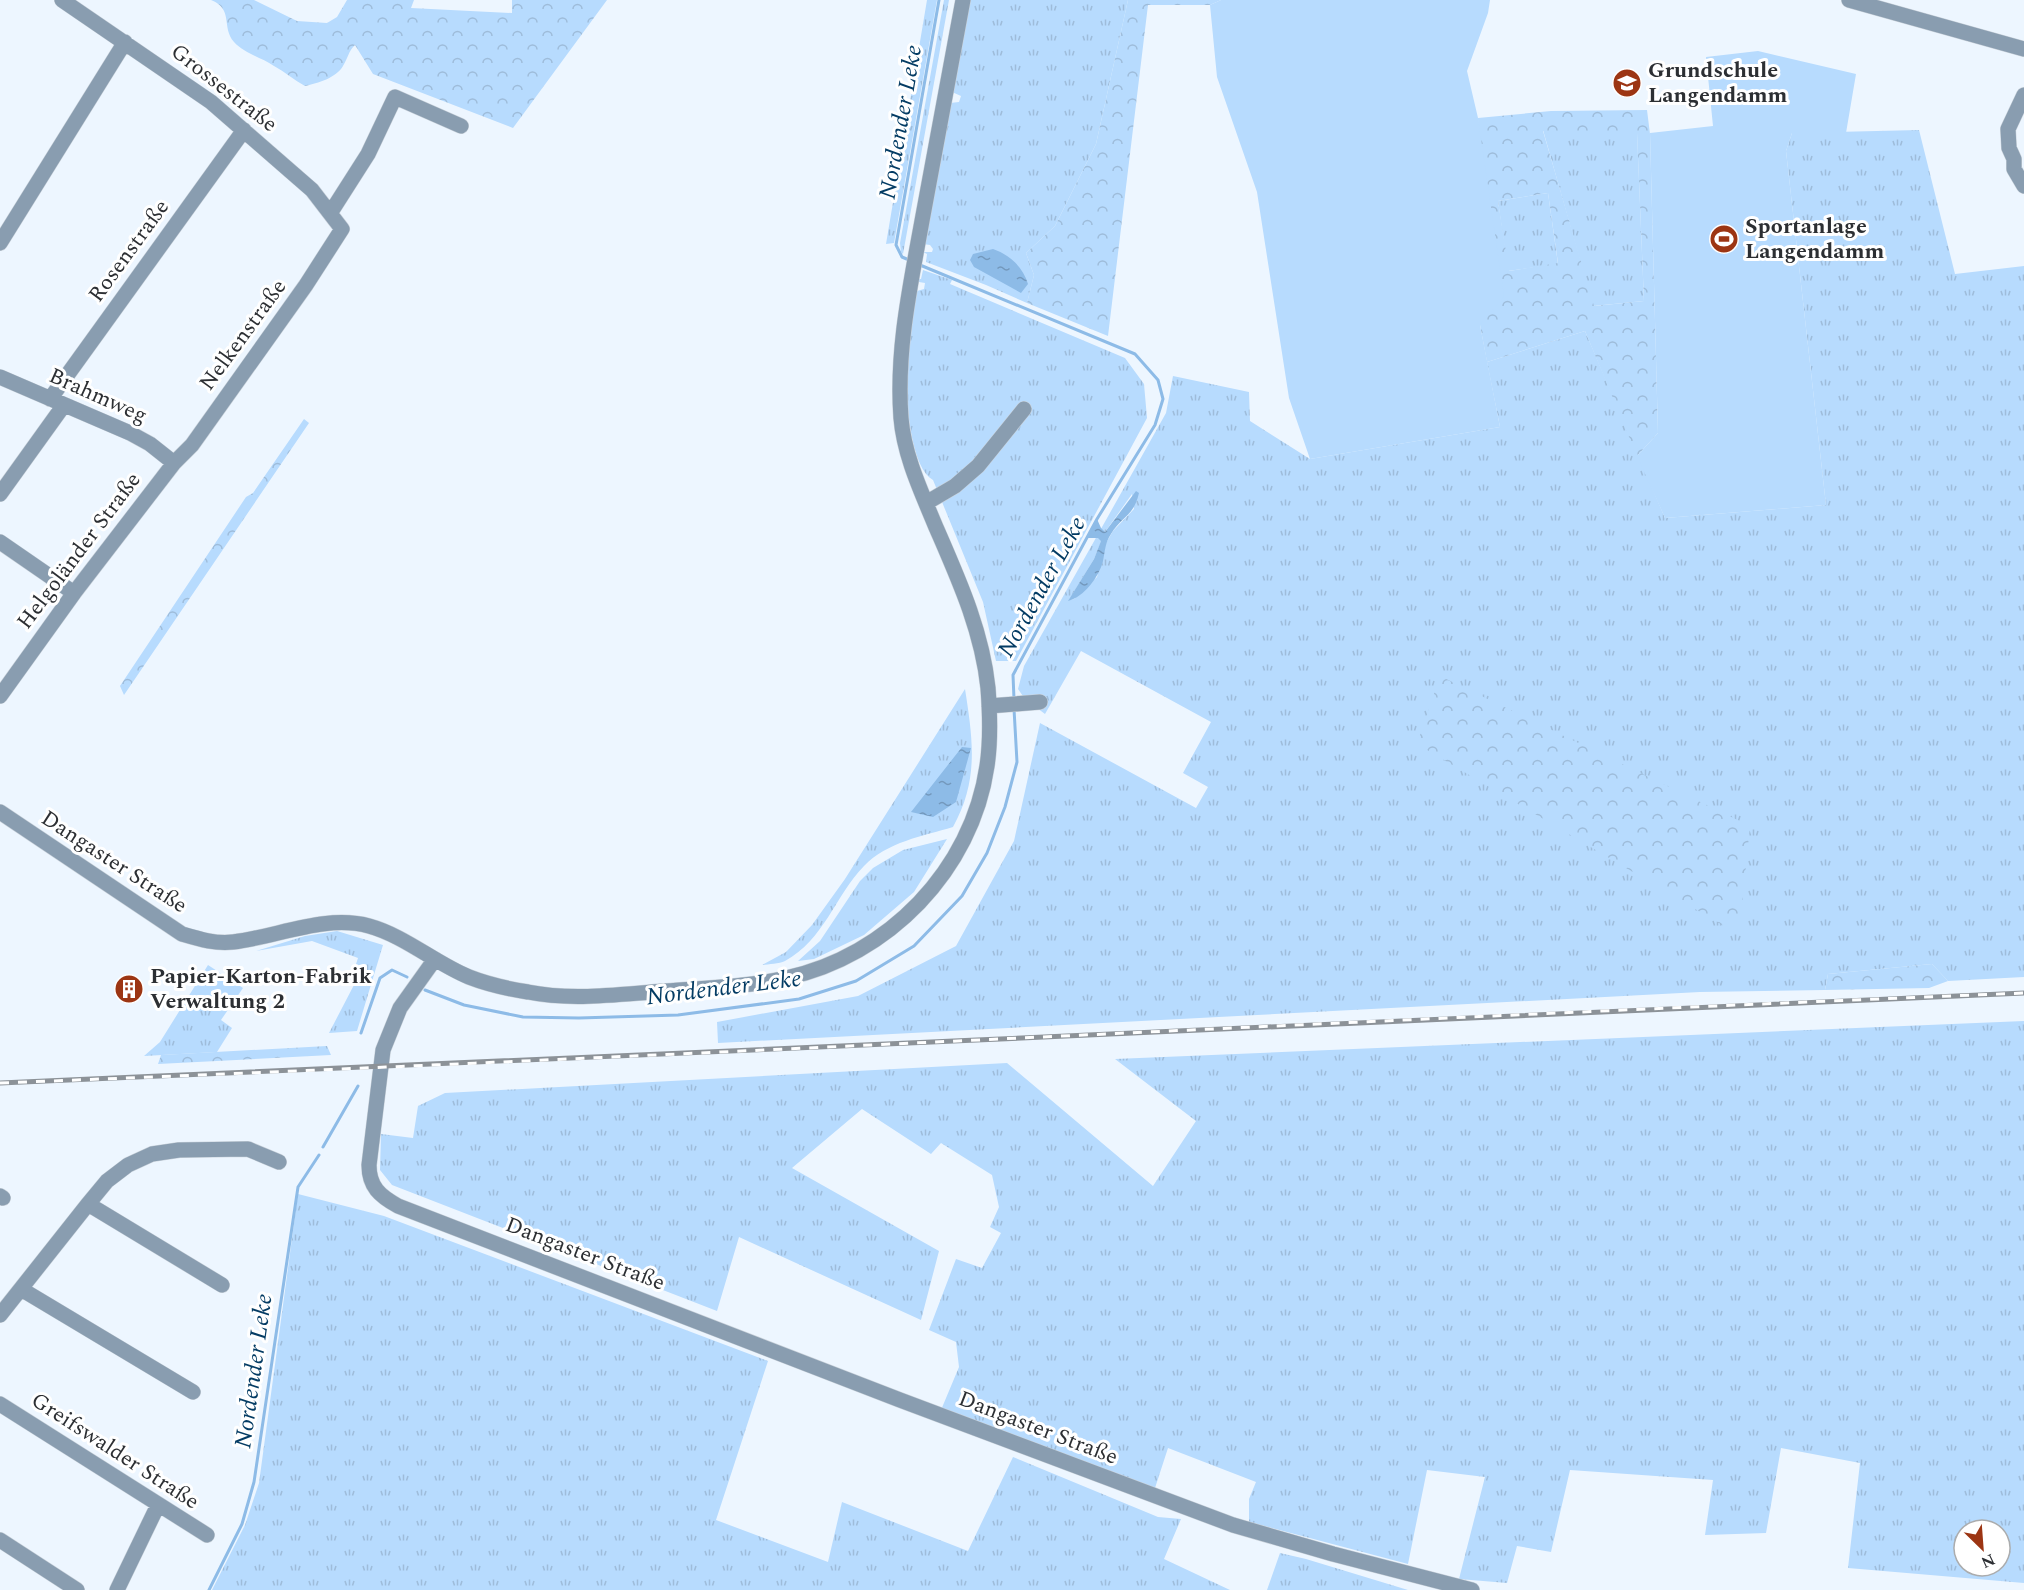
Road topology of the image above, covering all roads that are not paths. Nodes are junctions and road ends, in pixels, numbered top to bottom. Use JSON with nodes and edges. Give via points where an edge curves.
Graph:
{"nodes":[{"id":1,"x":62,"y":0,"type":"edge"},
{"id":2,"x":963,"y":0,"type":"edge"},
{"id":3,"x":1849,"y":0,"type":"edge"},
{"id":4,"x":125,"y":42,"type":"junction"},
{"id":5,"x":2024,"y":49,"type":"edge"},
{"id":6,"x":2024,"y":95,"type":"edge"},
{"id":7,"x":461,"y":126,"type":"dead end"},
{"id":8,"x":244,"y":130,"type":"junction"},
{"id":9,"x":2019,"y":162,"type":"edge"},
{"id":10,"x":2024,"y":186,"type":"edge"},
{"id":11,"x":331,"y":212,"type":"junction"},
{"id":12,"x":342,"y":229,"type":"joint"},
{"id":13,"x":0,"y":243,"type":"edge"},
{"id":14,"x":0,"y":377,"type":"edge"},
{"id":15,"x":57,"y":402,"type":"junction"},
{"id":16,"x":1024,"y":409,"type":"dead end"},
{"id":17,"x":174,"y":462,"type":"junction"},
{"id":18,"x":0,"y":494,"type":"edge"},
{"id":19,"x":926,"y":503,"type":"junction"},
{"id":20,"x":0,"y":542,"type":"edge"},
{"id":21,"x":74,"y":593,"type":"junction"},
{"id":22,"x":0,"y":696,"type":"edge"},
{"id":23,"x":1040,"y":702,"type":"dead end"},
{"id":24,"x":989,"y":706,"type":"junction"},
{"id":25,"x":0,"y":812,"type":"edge"},
{"id":26,"x":435,"y":959,"type":"junction"},
{"id":27,"x":279,"y":1162,"type":"dead end"},
{"id":28,"x":88,"y":1204,"type":"junction"},
{"id":29,"x":222,"y":1285,"type":"dead end"},
{"id":30,"x":21,"y":1289,"type":"junction"},
{"id":31,"x":0,"y":1315,"type":"edge"},
{"id":32,"x":194,"y":1392,"type":"dead end"},
{"id":33,"x":0,"y":1404,"type":"edge"},
{"id":34,"x":158,"y":1505,"type":"junction"},
{"id":35,"x":207,"y":1535,"type":"dead end"},
{"id":36,"x":0,"y":1540,"type":"edge"},
{"id":37,"x":77,"y":1590,"type":"edge"},
{"id":38,"x":117,"y":1590,"type":"edge"},
{"id":39,"x":1472,"y":1590,"type":"edge"}],
"edges":[{"from":1,"to":4,"type":"street","name":"Grossestraße"},
{"from":2,"to":19,"type":"street","via":[[902,342],[902,425]]},
{"from":3,"to":5,"type":"street"},
{"from":4,"to":8,"type":"street","name":"Grossestraße","via":[[194,89]]},
{"from":4,"to":13,"type":"street"},
{"from":6,"to":9,"type":"street","via":[[2008,129],[2009,148]]},
{"from":7,"to":11,"type":"street","via":[[395,97],[368,154]]},
{"from":8,"to":11,"type":"street","name":"Grossestraße"},
{"from":8,"to":15,"type":"street","name":"Rosenstraße"},
{"from":9,"to":10,"type":"street","via":[[2014,169]]},
{"from":11,"to":12,"type":"street","name":"Grossestraße"},
{"from":12,"to":17,"type":"street","name":"Nelkenstraße","via":[[192,445]]},
{"from":14,"to":15,"type":"street","name":"Brahmweg"},
{"from":15,"to":17,"type":"street","name":"Brahmweg","via":[[140,438]]},
{"from":15,"to":18,"type":"street","name":"Rosenstraße"},
{"from":16,"to":19,"type":"street","via":[[978,466]]},
{"from":17,"to":21,"type":"street","name":"Helgoländer Straße"},
{"from":19,"to":24,"type":"street","via":[[975,622]]},
{"from":20,"to":21,"type":"street"},
{"from":21,"to":22,"type":"street","name":"Helgoländer Straße"},
{"from":23,"to":24,"type":"street"},
{"from":24,"to":26,"type":"street","via":[[987,771],[972,821],[954,859],[895,927],[843,958],[786,978],[582,997],[516,989],[470,977]]},
{"from":25,"to":26,"type":"street","name":"Dangaster Straße","via":[[182,934],[211,942],[232,942],[318,925],[352,923],[387,933]]},
{"from":26,"to":39,"type":"street","name":"Dangaster Straße","via":[[400,1008],[383,1050],[369,1175],[383,1197],[856,1383],[1233,1525]]},
{"from":27,"to":28,"type":"street","via":[[248,1149],[152,1154],[107,1181]]},
{"from":28,"to":29,"type":"street"},
{"from":28,"to":30,"type":"street"},
{"from":30,"to":31,"type":"street"},
{"from":30,"to":32,"type":"street"},
{"from":33,"to":34,"type":"street","name":"Greifswalder Straße"},
{"from":34,"to":35,"type":"street","name":"Greifswalder Straße"},
{"from":34,"to":38,"type":"street"},
{"from":36,"to":37,"type":"street"}]}
